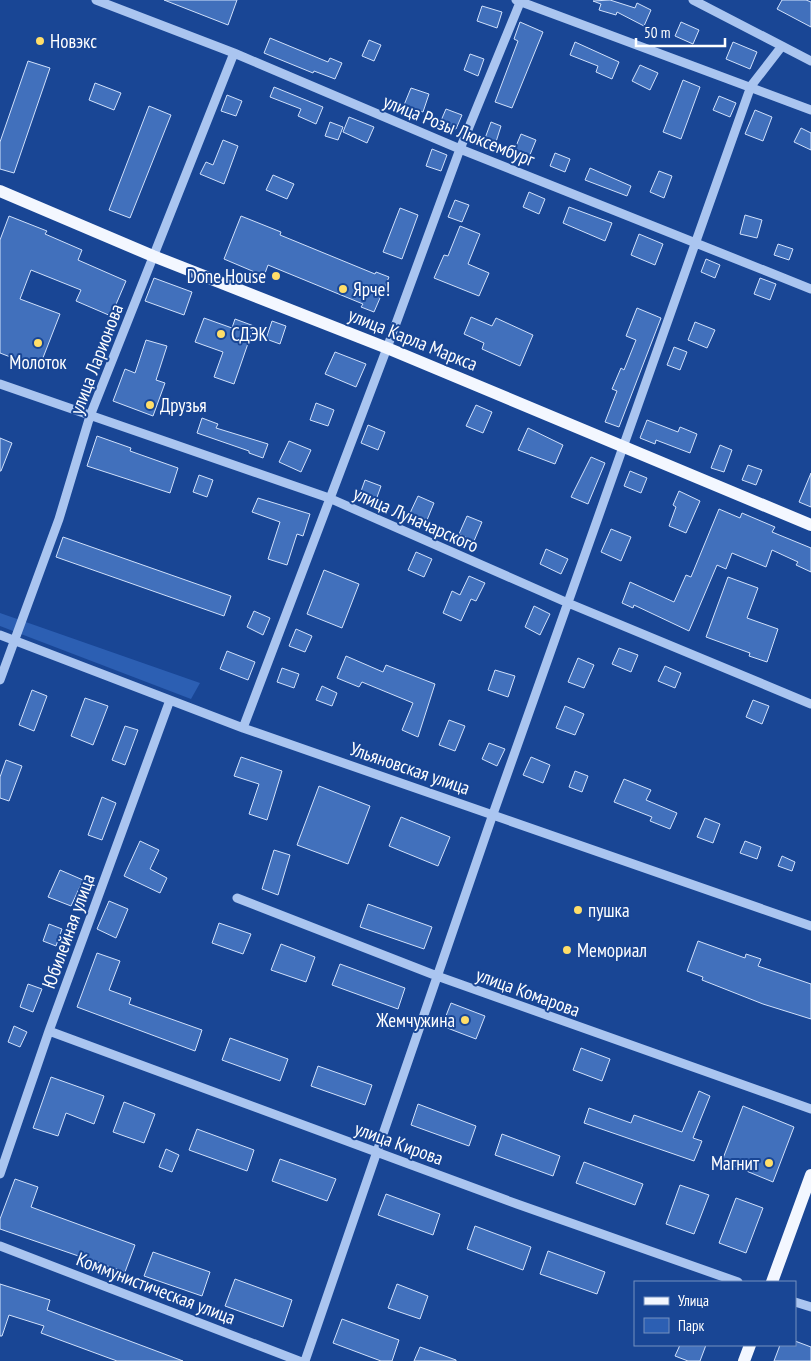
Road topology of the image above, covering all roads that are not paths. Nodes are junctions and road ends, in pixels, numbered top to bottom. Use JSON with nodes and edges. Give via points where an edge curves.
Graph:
{"nodes":[{"id":1,"x":96,"y":0,"type":"edge"},
{"id":2,"x":693,"y":0,"type":"edge"},
{"id":3,"x":519,"y":1,"type":"edge"},
{"id":4,"x":782,"y":46,"type":"junction"},
{"id":5,"x":234,"y":53,"type":"junction"},
{"id":6,"x":811,"y":61,"type":"edge"},
{"id":7,"x":751,"y":86,"type":"junction"},
{"id":8,"x":811,"y":110,"type":"edge"},
{"id":9,"x":460,"y":149,"type":"junction"},
{"id":10,"x":0,"y":191,"type":"edge"},
{"id":11,"x":696,"y":243,"type":"junction"},
{"id":12,"x":153,"y":256,"type":"junction"},
{"id":13,"x":811,"y":289,"type":"edge"},
{"id":14,"x":387,"y":348,"type":"junction"},
{"id":15,"x":0,"y":384,"type":"edge"},
{"id":16,"x":90,"y":416,"type":"junction"},
{"id":17,"x":625,"y":446,"type":"junction"},
{"id":18,"x":329,"y":498,"type":"junction"},
{"id":19,"x":811,"y":525,"type":"edge"},
{"id":20,"x":568,"y":603,"type":"junction"},
{"id":21,"x":0,"y":635,"type":"edge"},
{"id":22,"x":15,"y":641,"type":"junction"},
{"id":23,"x":0,"y":680,"type":"edge"},
{"id":24,"x":170,"y":700,"type":"junction"},
{"id":25,"x":811,"y":704,"type":"edge"},
{"id":26,"x":243,"y":728,"type":"junction"},
{"id":27,"x":493,"y":814,"type":"junction"},
{"id":28,"x":237,"y":898,"type":"dead end"},
{"id":29,"x":811,"y":926,"type":"edge"},
{"id":30,"x":437,"y":976,"type":"junction"},
{"id":31,"x":49,"y":1031,"type":"junction"},
{"id":32,"x":811,"y":1109,"type":"edge"},
{"id":33,"x":377,"y":1152,"type":"junction"},
{"id":34,"x":0,"y":1174,"type":"edge"},
{"id":35,"x":811,"y":1175,"type":"edge"},
{"id":36,"x":0,"y":1246,"type":"edge"},
{"id":37,"x":735,"y":1281,"type":"edge"},
{"id":38,"x":772,"y":1281,"type":"edge"},
{"id":39,"x":796,"y":1302,"type":"edge"},
{"id":40,"x":811,"y":1307,"type":"edge"},
{"id":41,"x":750,"y":1346,"type":"edge"},
{"id":42,"x":300,"y":1361,"type":"edge"},
{"id":43,"x":304,"y":1361,"type":"edge"},
{"id":44,"x":744,"y":1361,"type":"edge"}],
"edges":[{"from":1,"to":5,"type":"street","name":"улица Розы Люксембург"},
{"from":2,"to":4,"type":"street"},
{"from":3,"to":7,"type":"street"},
{"from":3,"to":9,"type":"street"},
{"from":4,"to":6,"type":"street"},
{"from":4,"to":7,"type":"street"},
{"from":5,"to":9,"type":"street","name":"улица Розы Люксембург"},
{"from":5,"to":12,"type":"street","name":"улица Ларионова"},
{"from":7,"to":8,"type":"street"},
{"from":7,"to":11,"type":"street"},
{"from":9,"to":11,"type":"street","name":"улица Розы Люксембург"},
{"from":9,"to":14,"type":"street"},
{"from":10,"to":12,"type":"main road","name":"улица Карла Маркса"},
{"from":11,"to":13,"type":"street","name":"улица Розы Люксембург"},
{"from":11,"to":17,"type":"street"},
{"from":12,"to":14,"type":"main road","name":"улица Карла Маркса"},
{"from":12,"to":16,"type":"street","name":"улица Ларионова"},
{"from":14,"to":17,"type":"main road","name":"улица Карла Маркса"},
{"from":14,"to":18,"type":"street"},
{"from":15,"to":16,"type":"street","name":"улица Луначарского"},
{"from":16,"to":18,"type":"street","name":"улица Луначарского"},
{"from":16,"to":22,"type":"street","name":"улица Ларионова"},
{"from":17,"to":19,"type":"main road","name":"улица Карла Маркса"},
{"from":17,"to":20,"type":"street"},
{"from":18,"to":20,"type":"street","name":"улица Луначарского"},
{"from":18,"to":26,"type":"street"},
{"from":20,"to":25,"type":"street","name":"улица Луначарского"},
{"from":20,"to":27,"type":"street"},
{"from":21,"to":22,"type":"street","name":"Ульяновская улица"},
{"from":22,"to":23,"type":"street","name":"улица Ларионова"},
{"from":22,"to":24,"type":"street","name":"Ульяновская улица"},
{"from":24,"to":26,"type":"street","name":"Ульяновская улица"},
{"from":24,"to":31,"type":"street","name":"Юбилейная улица"},
{"from":26,"to":27,"type":"street","name":"Ульяновская улица"},
{"from":27,"to":29,"type":"street","name":"Ульяновская улица"},
{"from":27,"to":30,"type":"street"},
{"from":28,"to":30,"type":"street","name":"улица Комарова"},
{"from":30,"to":32,"type":"street","name":"улица Комарова"},
{"from":30,"to":33,"type":"street"},
{"from":31,"to":33,"type":"street","name":"улица Кирова"},
{"from":31,"to":34,"type":"street","name":"Юбилейная улица"},
{"from":33,"to":37,"type":"street","name":"улица Кирова"},
{"from":33,"to":43,"type":"street"},
{"from":35,"to":38,"type":"main road"},
{"from":36,"to":42,"type":"street","name":"Коммунистическая улица"},
{"from":39,"to":40,"type":"street"},
{"from":41,"to":44,"type":"main road"}]}
